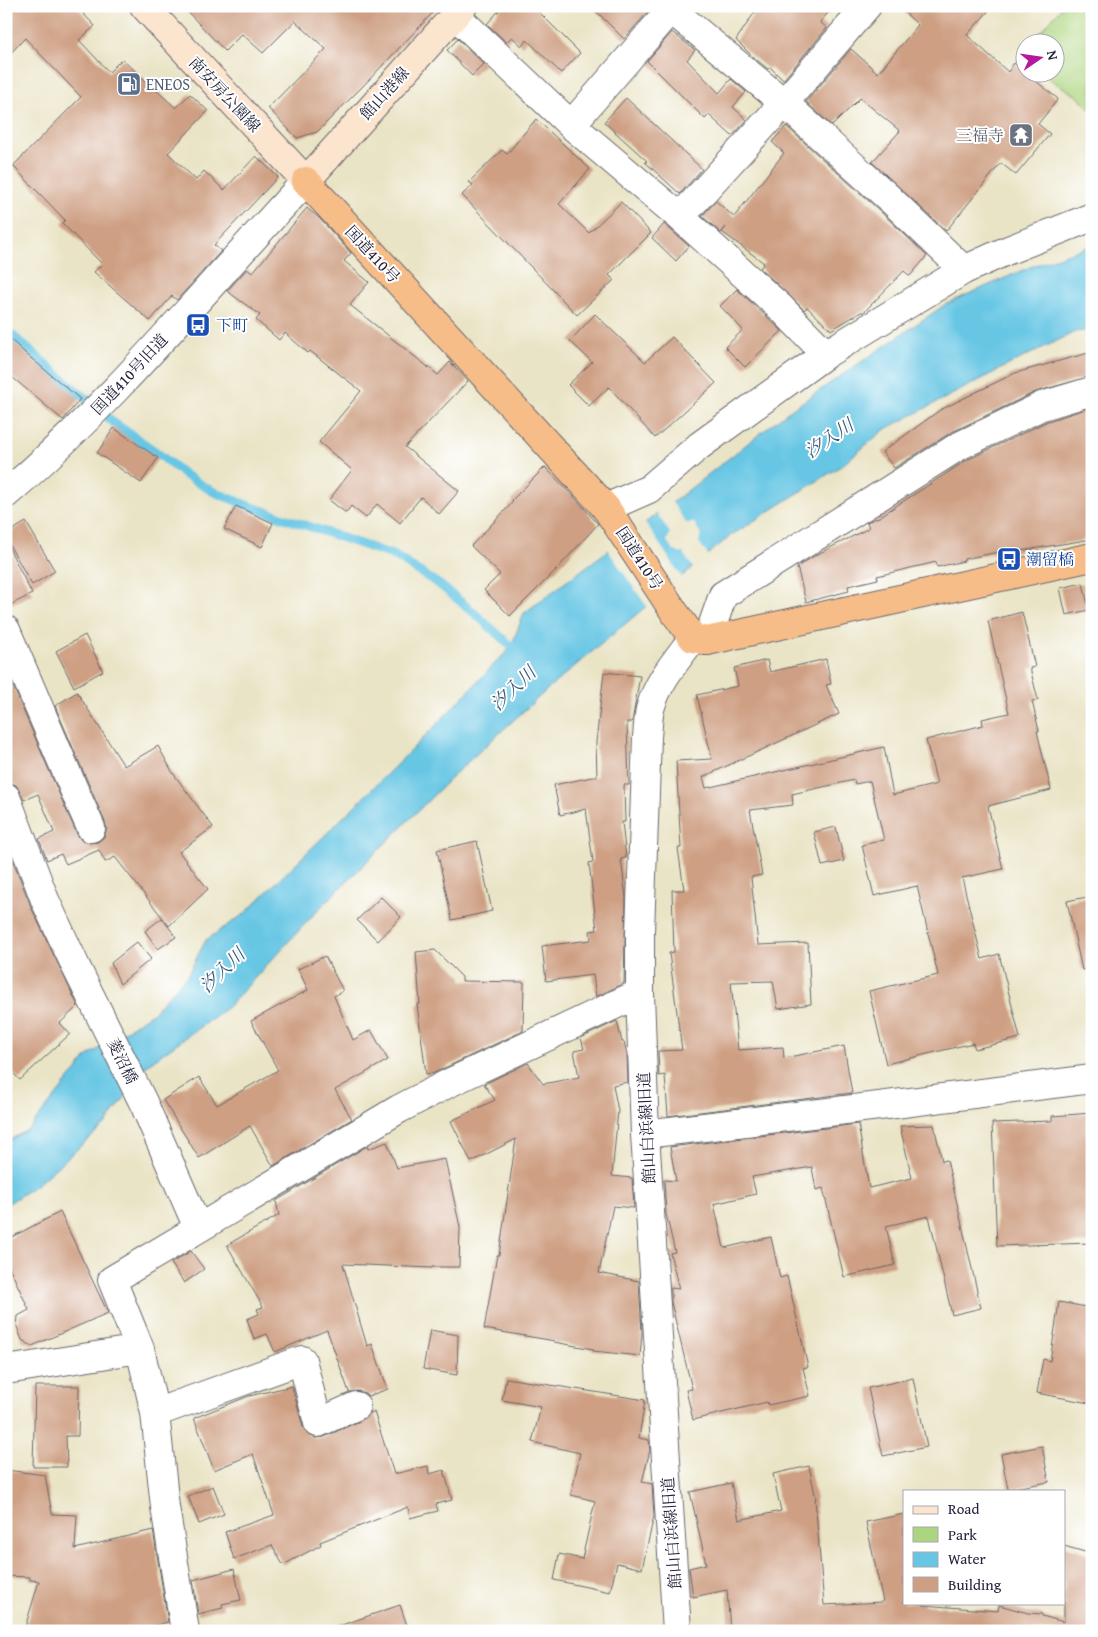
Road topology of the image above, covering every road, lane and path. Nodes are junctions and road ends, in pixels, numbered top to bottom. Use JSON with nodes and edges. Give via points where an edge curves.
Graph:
{"nodes":[{"id":1,"x":144,"y":6,"type":"edge"},
{"id":2,"x":867,"y":6,"type":"edge"},
{"id":3,"x":671,"y":8,"type":"edge"},
{"id":4,"x":459,"y":10,"type":"edge"},
{"id":5,"x":784,"y":103,"type":"junction"},
{"id":6,"x":571,"y":125,"type":"junction"},
{"id":7,"x":306,"y":181,"type":"junction"},
{"id":8,"x":680,"y":217,"type":"junction"},
{"id":9,"x":1092,"y":217,"type":"edge"},
{"id":10,"x":964,"y":270,"type":"junction"},
{"id":11,"x":826,"y":354,"type":"junction"},
{"id":12,"x":1092,"y":391,"type":"edge"},
{"id":13,"x":6,"y":494,"type":"edge"},
{"id":14,"x":606,"y":508,"type":"junction"},
{"id":15,"x":1092,"y":556,"type":"edge"},
{"id":16,"x":6,"y":630,"type":"edge"},
{"id":17,"x":700,"y":640,"type":"junction"},
{"id":18,"x":6,"y":797,"type":"edge"},
{"id":19,"x":92,"y":828,"type":"dead end"},
{"id":20,"x":640,"y":993,"type":"junction"},
{"id":21,"x":1092,"y":1079,"type":"edge"},
{"id":22,"x":645,"y":1134,"type":"junction"},
{"id":23,"x":198,"y":1228,"type":"junction"},
{"id":24,"x":140,"y":1348,"type":"junction"},
{"id":25,"x":6,"y":1370,"type":"edge"},
{"id":26,"x":356,"y":1406,"type":"dead end"},
{"id":27,"x":155,"y":1414,"type":"junction"},
{"id":28,"x":185,"y":1631,"type":"edge"},
{"id":29,"x":677,"y":1631,"type":"edge"}],
"edges":[{"from":1,"to":7,"type":"main road","name":"南安房公園線"},
{"from":2,"to":5,"type":"street"},
{"from":3,"to":5,"type":"street"},
{"from":3,"to":6,"type":"street"},
{"from":4,"to":6,"type":"street"},
{"from":4,"to":7,"type":"main road","name":"館山港線"},
{"from":5,"to":8,"type":"street"},
{"from":5,"to":10,"type":"street"},
{"from":6,"to":8,"type":"street"},
{"from":7,"to":13,"type":"street","name":"国道410号旧道","via":[[97,410]]},
{"from":7,"to":14,"type":"highway","name":"国道410号"},
{"from":8,"to":11,"type":"street","via":[[781,308]]},
{"from":9,"to":10,"type":"street"},
{"from":10,"to":11,"type":"street"},
{"from":11,"to":14,"type":"street","via":[[699,446],[649,489]]},
{"from":12,"to":17,"type":"street","name":"館山白浜線旧道","via":[[1042,406],[959,446],[723,595]]},
{"from":14,"to":17,"type":"highway","name":"国道410号","via":[[670,604]]},
{"from":15,"to":17,"type":"highway"},
{"from":16,"to":19,"type":"street"},
{"from":17,"to":20,"type":"street","name":"館山白浜線旧道","via":[[664,675],[650,711],[646,746]]},
{"from":18,"to":23,"type":"street","name":"菱沼橋","via":[[45,900],[144,1104]]},
{"from":20,"to":22,"type":"street","name":"館山白浜線旧道"},
{"from":20,"to":23,"type":"street","via":[[441,1087]]},
{"from":21,"to":22,"type":"street"},
{"from":22,"to":29,"type":"street","name":"館山白浜線旧道"},
{"from":23,"to":24,"type":"street","via":[[112,1280]]},
{"from":24,"to":25,"type":"street"},
{"from":24,"to":27,"type":"street"},
{"from":26,"to":27,"type":"street","via":[[318,1423],[302,1360]]},
{"from":27,"to":28,"type":"street","via":[[165,1507]]}]}
